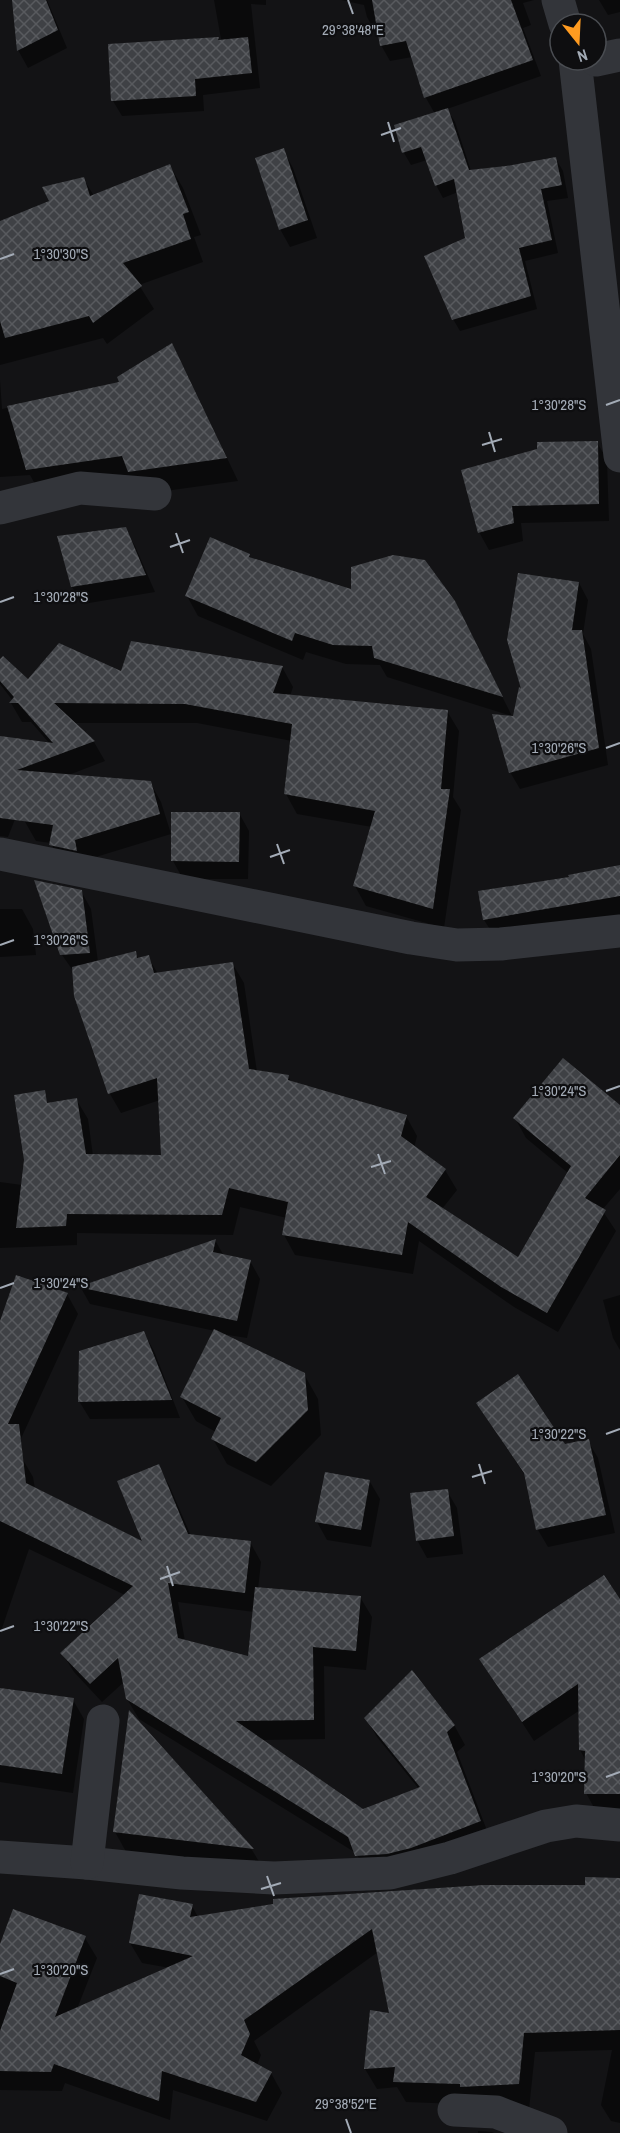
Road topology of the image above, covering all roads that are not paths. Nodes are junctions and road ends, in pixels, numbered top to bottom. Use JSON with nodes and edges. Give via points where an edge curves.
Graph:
{"nodes":[{"id":1,"x":586,"y":72,"type":"edge"},
{"id":2,"x":620,"y":456,"type":"edge"},
{"id":3,"x":155,"y":494,"type":"dead end"},
{"id":4,"x":0,"y":508,"type":"edge"},
{"id":5,"x":0,"y":854,"type":"edge"},
{"id":6,"x":620,"y":931,"type":"edge"},
{"id":7,"x":103,"y":1721,"type":"dead end"},
{"id":8,"x":620,"y":1825,"type":"edge"},
{"id":9,"x":0,"y":1857,"type":"edge"},
{"id":10,"x":87,"y":1863,"type":"junction"},
{"id":11,"x":454,"y":2110,"type":"dead end"},
{"id":12,"x":550,"y":2133,"type":"edge"}],
"edges":[{"from":1,"to":2,"type":"street"},
{"from":3,"to":4,"type":"street","via":[[80,488]]},
{"from":5,"to":6,"type":"street","via":[[457,945]]},
{"from":7,"to":10,"type":"street"},
{"from":8,"to":10,"type":"street","via":[[576,1821],[546,1826],[390,1873],[274,1878]]},
{"from":9,"to":10,"type":"street"},
{"from":11,"to":12,"type":"street","via":[[496,2112]]}]}
